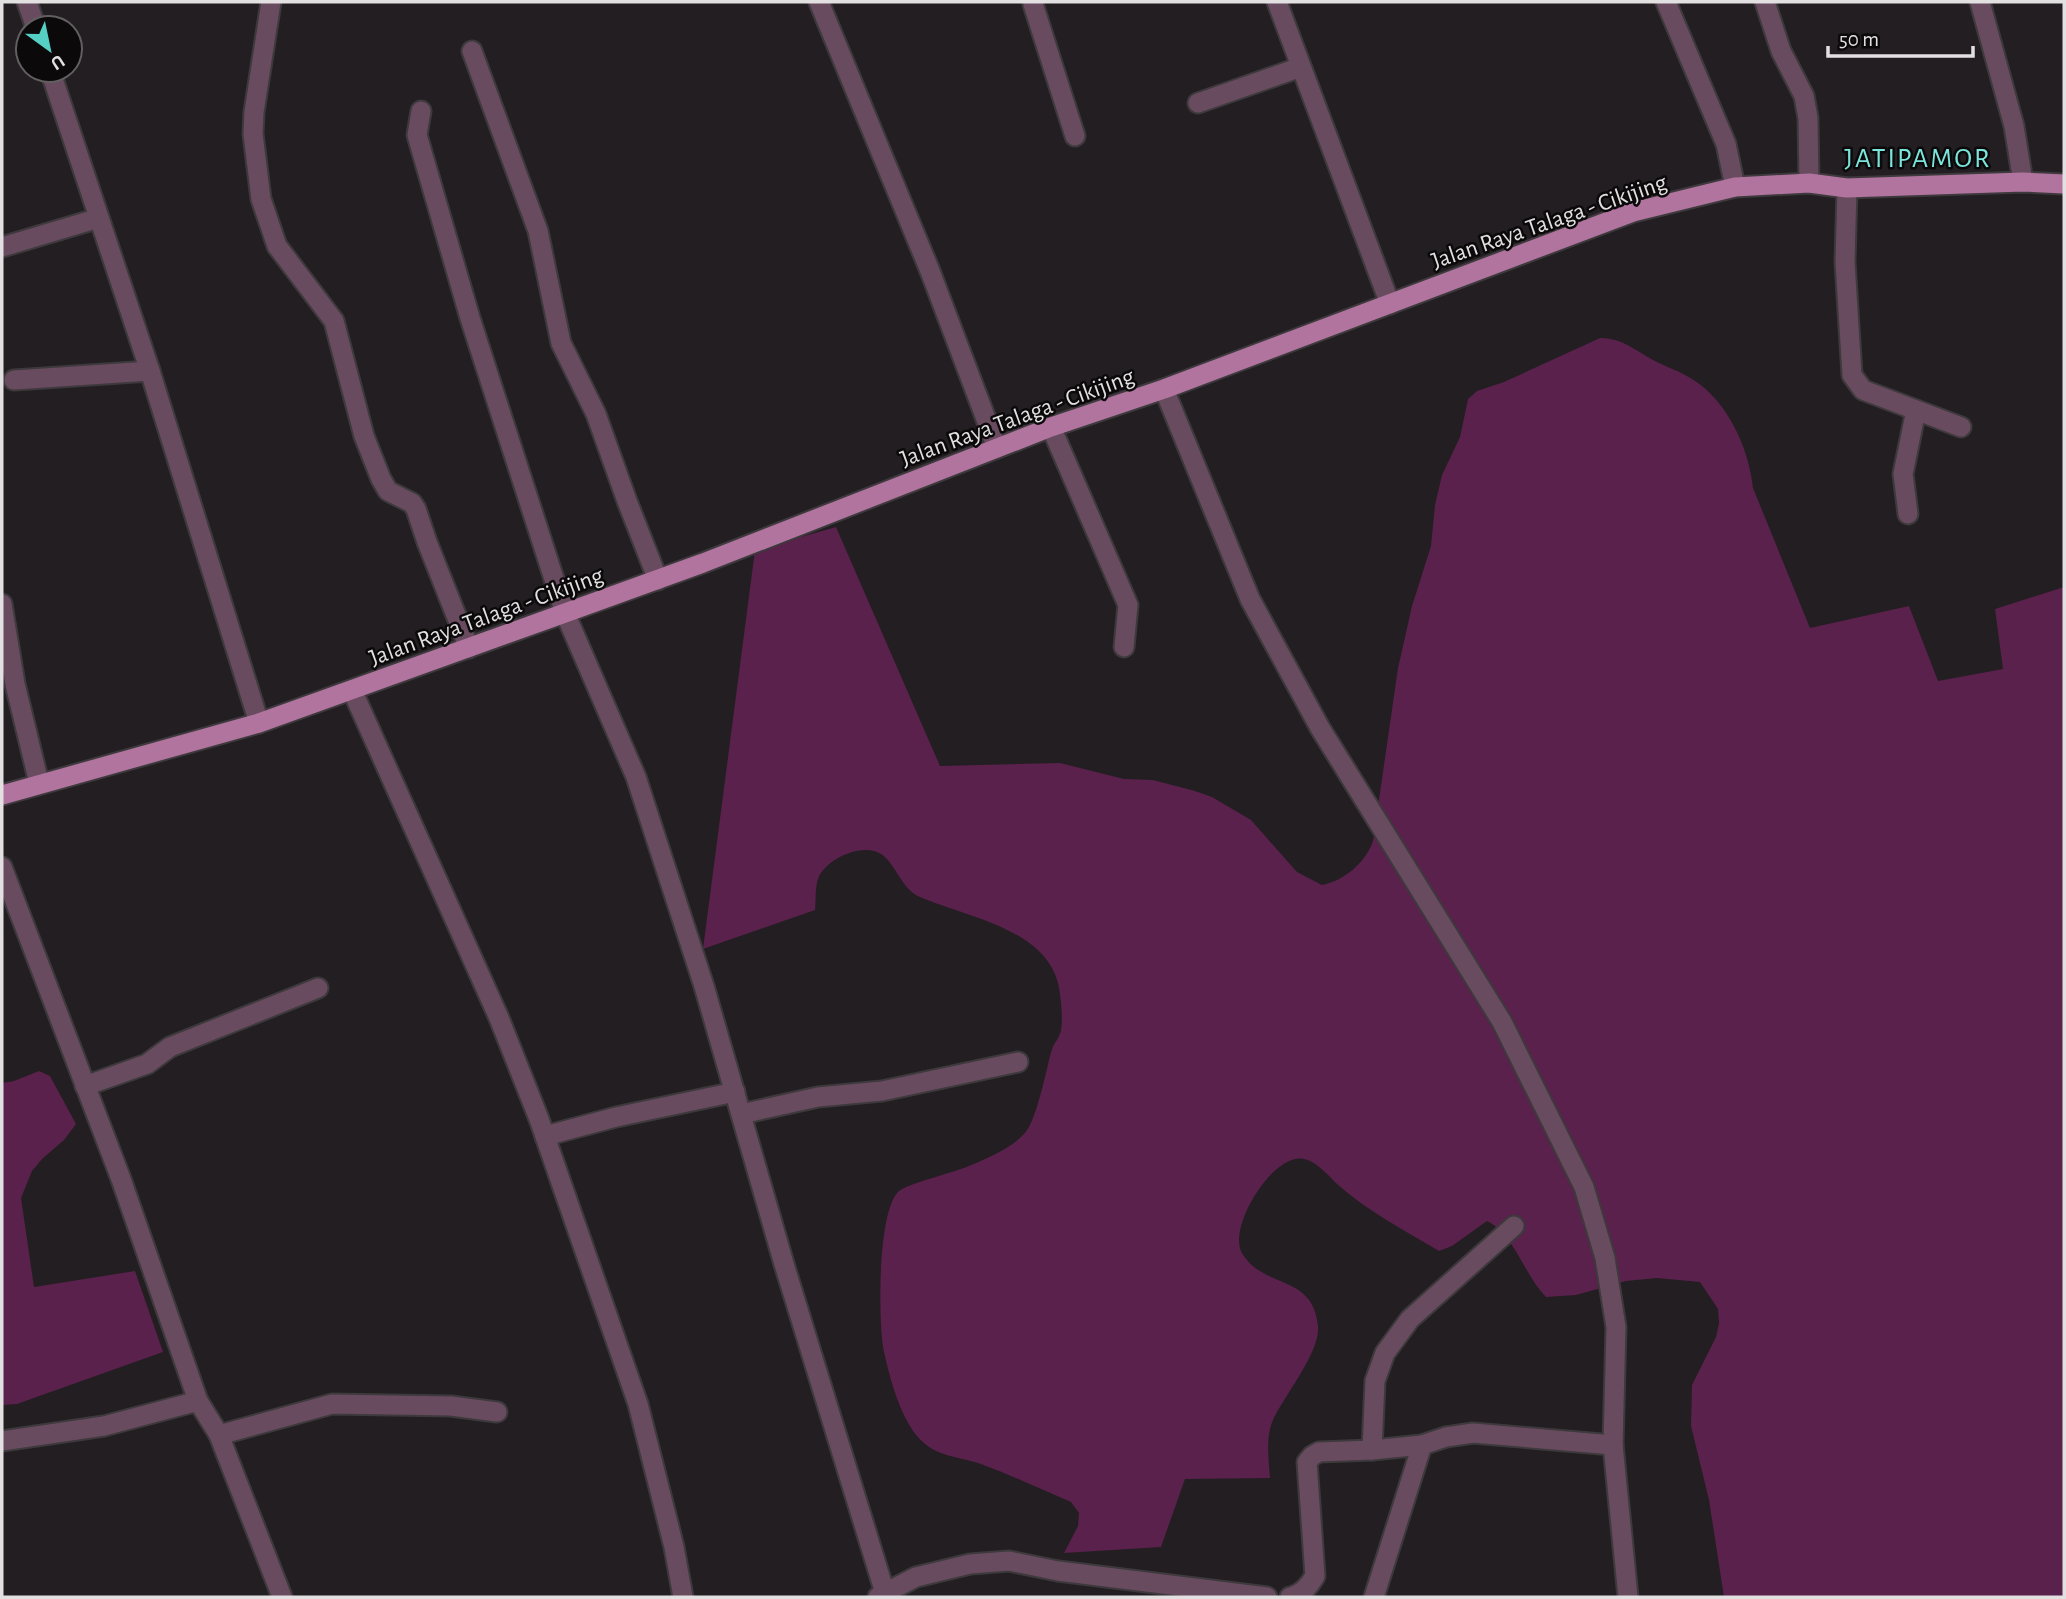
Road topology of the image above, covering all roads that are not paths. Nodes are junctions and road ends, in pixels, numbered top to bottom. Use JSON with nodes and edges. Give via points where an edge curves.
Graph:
{"nodes":[{"id":1,"x":271,"y":2,"type":"edge"},
{"id":2,"x":819,"y":2,"type":"edge"},
{"id":3,"x":1277,"y":2,"type":"edge"},
{"id":4,"x":1666,"y":2,"type":"edge"},
{"id":5,"x":1765,"y":2,"type":"edge"},
{"id":6,"x":1980,"y":2,"type":"edge"},
{"id":7,"x":1036,"y":3,"type":"edge"},
{"id":8,"x":472,"y":51,"type":"dead end"},
{"id":9,"x":1301,"y":67,"type":"junction"},
{"id":10,"x":55,"y":84,"type":"edge"},
{"id":11,"x":1198,"y":103,"type":"dead end"},
{"id":12,"x":421,"y":111,"type":"dead end"},
{"id":13,"x":1075,"y":136,"type":"dead end"},
{"id":14,"x":2023,"y":182,"type":"junction"},
{"id":15,"x":1809,"y":183,"type":"junction"},
{"id":16,"x":2064,"y":184,"type":"edge"},
{"id":17,"x":1735,"y":187,"type":"junction"},
{"id":18,"x":1847,"y":188,"type":"junction"},
{"id":19,"x":99,"y":218,"type":"junction"},
{"id":20,"x":2,"y":247,"type":"edge"},
{"id":21,"x":1390,"y":304,"type":"junction"},
{"id":22,"x":150,"y":371,"type":"junction"},
{"id":23,"x":13,"y":380,"type":"dead end"},
{"id":24,"x":1164,"y":389,"type":"junction"},
{"id":25,"x":1916,"y":410,"type":"junction"},
{"id":26,"x":1051,"y":427,"type":"junction"},
{"id":27,"x":1961,"y":427,"type":"dead end"},
{"id":28,"x":997,"y":448,"type":"junction"},
{"id":29,"x":1908,"y":514,"type":"dead end"},
{"id":30,"x":658,"y":580,"type":"junction"},
{"id":31,"x":2,"y":604,"type":"edge"},
{"id":32,"x":565,"y":614,"type":"junction"},
{"id":33,"x":1124,"y":647,"type":"dead end"},
{"id":34,"x":469,"y":648,"type":"junction"},
{"id":35,"x":352,"y":690,"type":"junction"},
{"id":36,"x":259,"y":723,"type":"junction"},
{"id":37,"x":39,"y":783,"type":"junction"},
{"id":38,"x":2,"y":795,"type":"edge"},
{"id":39,"x":2,"y":867,"type":"edge"},
{"id":40,"x":318,"y":988,"type":"dead end"},
{"id":41,"x":1018,"y":1062,"type":"dead end"},
{"id":42,"x":85,"y":1086,"type":"junction"},
{"id":43,"x":734,"y":1092,"type":"junction"},
{"id":44,"x":741,"y":1114,"type":"junction"},
{"id":45,"x":545,"y":1136,"type":"junction"},
{"id":46,"x":1514,"y":1226,"type":"dead end"},
{"id":47,"x":198,"y":1401,"type":"junction"},
{"id":48,"x":497,"y":1412,"type":"dead end"},
{"id":49,"x":219,"y":1435,"type":"junction"},
{"id":50,"x":2,"y":1441,"type":"edge"},
{"id":51,"x":1422,"y":1445,"type":"junction"},
{"id":52,"x":1613,"y":1445,"type":"junction"},
{"id":53,"x":1372,"y":1450,"type":"junction"},
{"id":54,"x":881,"y":1595,"type":"edge"},
{"id":55,"x":282,"y":1597,"type":"edge"},
{"id":56,"x":683,"y":1597,"type":"edge"},
{"id":57,"x":1268,"y":1597,"type":"edge"},
{"id":58,"x":1290,"y":1597,"type":"edge"},
{"id":59,"x":1374,"y":1597,"type":"edge"},
{"id":60,"x":1628,"y":1597,"type":"edge"}],
"edges":[{"from":1,"to":34,"type":"street","via":[[254,112],[261,199],[277,246],[334,321],[381,479],[388,491],[416,509]]},
{"from":2,"to":28,"type":"street"},
{"from":3,"to":9,"type":"street"},
{"from":4,"to":17,"type":"street","via":[[1726,144]]},
{"from":5,"to":15,"type":"street","via":[[1804,96]]},
{"from":6,"to":14,"type":"street","via":[[2014,126]]},
{"from":7,"to":13,"type":"street"},
{"from":8,"to":30,"type":"street","via":[[538,231],[561,343],[596,414]]},
{"from":9,"to":11,"type":"street"},
{"from":9,"to":21,"type":"street"},
{"from":10,"to":19,"type":"street"},
{"from":12,"to":32,"type":"street","via":[[417,135]]},
{"from":14,"to":16,"type":"main road","name":"Jalan Raya Talaga - Cikijing"},
{"from":14,"to":18,"type":"main road","name":"Jalan Raya Talaga - Cikijing"},
{"from":15,"to":17,"type":"main road","name":"Jalan Raya Talaga - Cikijing"},
{"from":15,"to":18,"type":"main road","name":"Jalan Raya Talaga - Cikijing"},
{"from":17,"to":21,"type":"main road","name":"Jalan Raya Talaga - Cikijing","via":[[1633,212]]},
{"from":18,"to":25,"type":"street","via":[[1845,261],[1852,375],[1863,390]]},
{"from":19,"to":20,"type":"street"},
{"from":19,"to":22,"type":"street"},
{"from":21,"to":24,"type":"main road","name":"Jalan Raya Talaga - Cikijing"},
{"from":22,"to":23,"type":"street"},
{"from":22,"to":36,"type":"street"},
{"from":24,"to":26,"type":"main road","name":"Jalan Raya Talaga - Cikijing"},
{"from":24,"to":52,"type":"street","via":[[1250,599],[1320,727],[1502,1022],[1584,1187],[1605,1258],[1616,1327]]},
{"from":25,"to":27,"type":"street"},
{"from":25,"to":29,"type":"street","via":[[1903,474]]},
{"from":26,"to":28,"type":"main road","name":"Jalan Raya Talaga - Cikijing"},
{"from":26,"to":33,"type":"street","via":[[1128,605]]},
{"from":28,"to":30,"type":"main road","name":"Jalan Raya Talaga - Cikijing"},
{"from":30,"to":32,"type":"main road","name":"Jalan Raya Talaga - Cikijing"},
{"from":31,"to":37,"type":"street"},
{"from":32,"to":34,"type":"main road","name":"Jalan Raya Talaga - Cikijing"},
{"from":32,"to":43,"type":"street","via":[[636,777]]},
{"from":34,"to":35,"type":"main road","name":"Jalan Raya Talaga - Cikijing"},
{"from":35,"to":36,"type":"main road","name":"Jalan Raya Talaga - Cikijing"},
{"from":35,"to":45,"type":"street","via":[[499,1018]]},
{"from":36,"to":37,"type":"main road","name":"Jalan Raya Talaga - Cikijing"},
{"from":37,"to":38,"type":"main road","name":"Jalan Raya Talaga - Cikijing"},
{"from":39,"to":42,"type":"street"},
{"from":40,"to":42,"type":"street","via":[[170,1047],[147,1064]]},
{"from":41,"to":44,"type":"street"},
{"from":42,"to":47,"type":"street"},
{"from":43,"to":44,"type":"street"},
{"from":43,"to":45,"type":"street"},
{"from":44,"to":54,"type":"street"},
{"from":45,"to":56,"type":"street","via":[[638,1404]]},
{"from":46,"to":53,"type":"street","via":[[1410,1319],[1385,1353],[1375,1381]]},
{"from":47,"to":49,"type":"street"},
{"from":47,"to":50,"type":"street","via":[[104,1426]]},
{"from":48,"to":49,"type":"street","via":[[451,1406],[332,1404]]},
{"from":49,"to":55,"type":"street"},
{"from":51,"to":52,"type":"street","via":[[1473,1433]]},
{"from":51,"to":53,"type":"street"},
{"from":51,"to":59,"type":"street"},
{"from":52,"to":60,"type":"street"},
{"from":53,"to":58,"type":"street","via":[[1320,1452],[1307,1462],[1315,1576],[1308,1587]]},
{"from":54,"to":57,"type":"street","via":[[916,1577],[970,1564],[1009,1561]]}]}
